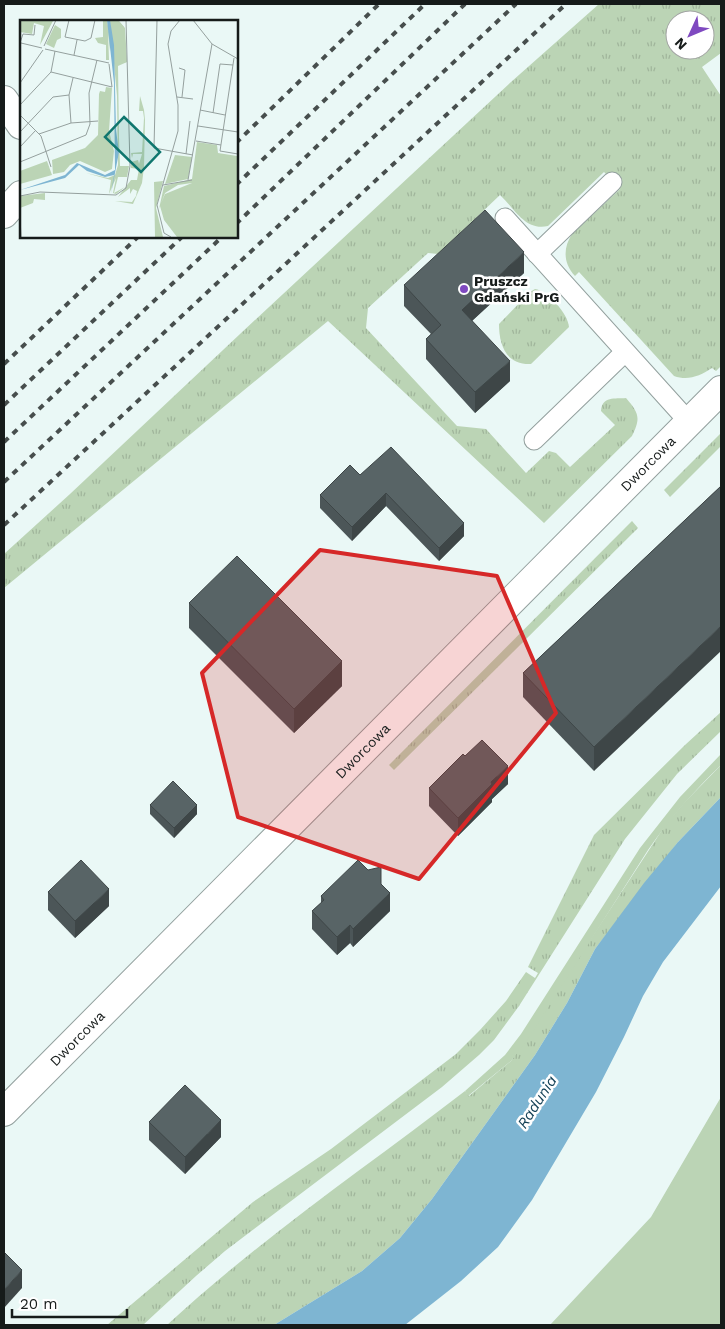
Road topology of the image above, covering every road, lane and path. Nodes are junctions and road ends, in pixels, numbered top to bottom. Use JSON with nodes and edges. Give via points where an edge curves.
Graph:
{"nodes":[{"id":1,"x":4,"y":100,"type":"edge"},
{"id":2,"x":20,"y":124,"type":"edge"},
{"id":3,"x":612,"y":182,"type":"dead end"},
{"id":4,"x":20,"y":196,"type":"edge"},
{"id":5,"x":4,"y":214,"type":"edge"},
{"id":6,"x":505,"y":218,"type":"dead end"},
{"id":7,"x":537,"y":254,"type":"junction"},
{"id":8,"x":625,"y":352,"type":"junction"},
{"id":9,"x":721,"y":390,"type":"edge"},
{"id":10,"x":689,"y":422,"type":"junction"},
{"id":11,"x":534,"y":440,"type":"dead end"},
{"id":12,"x":4,"y":1112,"type":"edge"}],
"edges":[{"from":1,"to":2,"type":"street"},
{"from":3,"to":7,"type":"lane"},
{"from":4,"to":5,"type":"street"},
{"from":6,"to":7,"type":"lane"},
{"from":7,"to":8,"type":"lane"},
{"from":8,"to":10,"type":"lane"},
{"from":8,"to":11,"type":"lane"},
{"from":9,"to":10,"type":"street","name":"Dworcowa"},
{"from":10,"to":12,"type":"street","name":"Dworcowa"}]}
